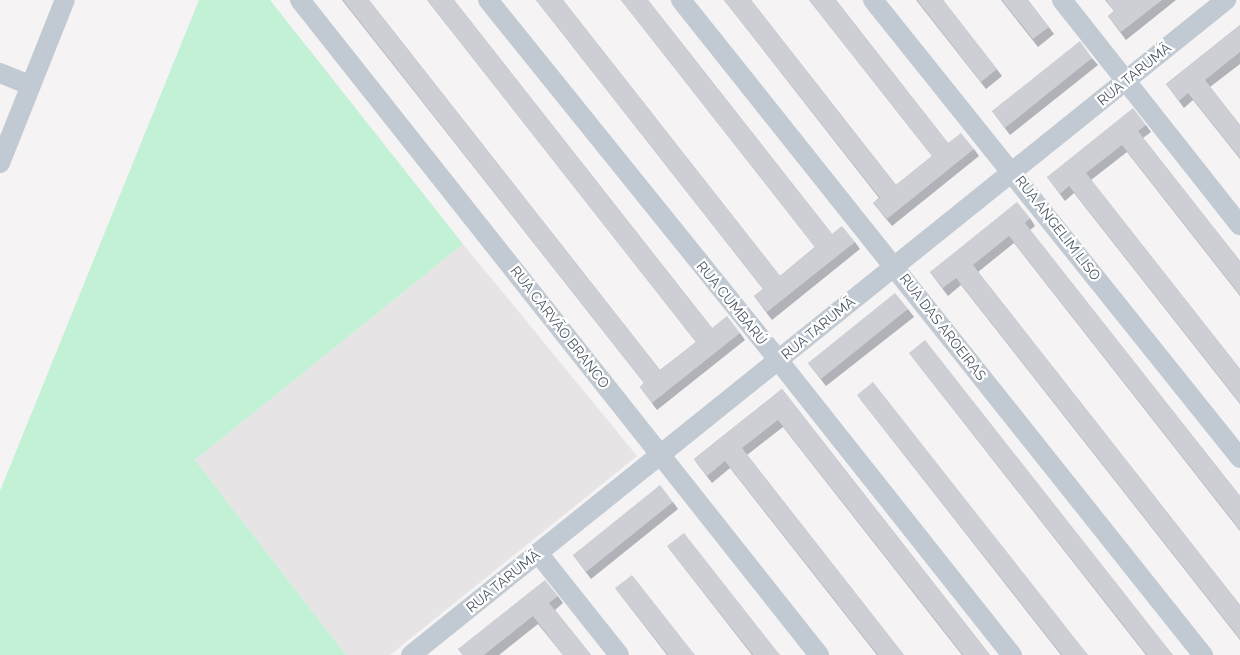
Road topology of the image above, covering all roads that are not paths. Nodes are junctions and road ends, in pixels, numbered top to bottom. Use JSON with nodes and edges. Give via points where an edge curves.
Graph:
{"nodes":[{"id":1,"x":65,"y":0,"type":"edge"},
{"id":2,"x":300,"y":0,"type":"edge"},
{"id":3,"x":488,"y":0,"type":"edge"},
{"id":4,"x":681,"y":0,"type":"edge"},
{"id":5,"x":873,"y":0,"type":"edge"},
{"id":6,"x":1062,"y":0,"type":"edge"},
{"id":7,"x":1226,"y":0,"type":"edge"},
{"id":8,"x":0,"y":73,"type":"edge"},
{"id":9,"x":1126,"y":81,"type":"junction"},
{"id":10,"x":30,"y":85,"type":"junction"},
{"id":11,"x":0,"y":163,"type":"edge"},
{"id":12,"x":1012,"y":172,"type":"junction"},
{"id":13,"x":1240,"y":225,"type":"edge"},
{"id":14,"x":895,"y":266,"type":"junction"},
{"id":15,"x":778,"y":360,"type":"junction"},
{"id":16,"x":661,"y":454,"type":"junction"},
{"id":17,"x":1240,"y":458,"type":"edge"},
{"id":18,"x":538,"y":553,"type":"junction"},
{"id":19,"x":423,"y":651,"type":"edge"},
{"id":20,"x":619,"y":655,"type":"edge"},
{"id":21,"x":819,"y":655,"type":"edge"},
{"id":22,"x":1012,"y":655,"type":"edge"},
{"id":23,"x":1203,"y":655,"type":"edge"}],
"edges":[{"from":1,"to":10,"type":"street"},
{"from":2,"to":16,"type":"street","name":"RUA CARVÃO BRANCO"},
{"from":3,"to":15,"type":"street","name":"RUA CUMBARÚ"},
{"from":4,"to":14,"type":"street","name":"RUA DAS AROEIRAS"},
{"from":5,"to":12,"type":"street","name":"RUA ANGELIM LISO"},
{"from":6,"to":9,"type":"street"},
{"from":7,"to":9,"type":"street","name":"RUA TARUMÃ"},
{"from":8,"to":10,"type":"street"},
{"from":9,"to":12,"type":"street","name":"RUA TARUMÃ"},
{"from":9,"to":13,"type":"street"},
{"from":10,"to":11,"type":"street"},
{"from":12,"to":14,"type":"street","name":"RUA TARUMÃ"},
{"from":12,"to":17,"type":"street","name":"RUA ANGELIM LISO"},
{"from":14,"to":15,"type":"street","name":"RUA TARUMÃ"},
{"from":14,"to":23,"type":"street","name":"RUA DAS AROEIRAS"},
{"from":15,"to":16,"type":"street","name":"RUA TARUMÃ"},
{"from":15,"to":22,"type":"street","name":"RUA CUMBARÚ"},
{"from":16,"to":18,"type":"street","name":"RUA TARUMÃ"},
{"from":16,"to":21,"type":"street","name":"RUA CARVÃO BRANCO"},
{"from":18,"to":19,"type":"street","name":"RUA TARUMÃ"},
{"from":18,"to":20,"type":"street"}]}
